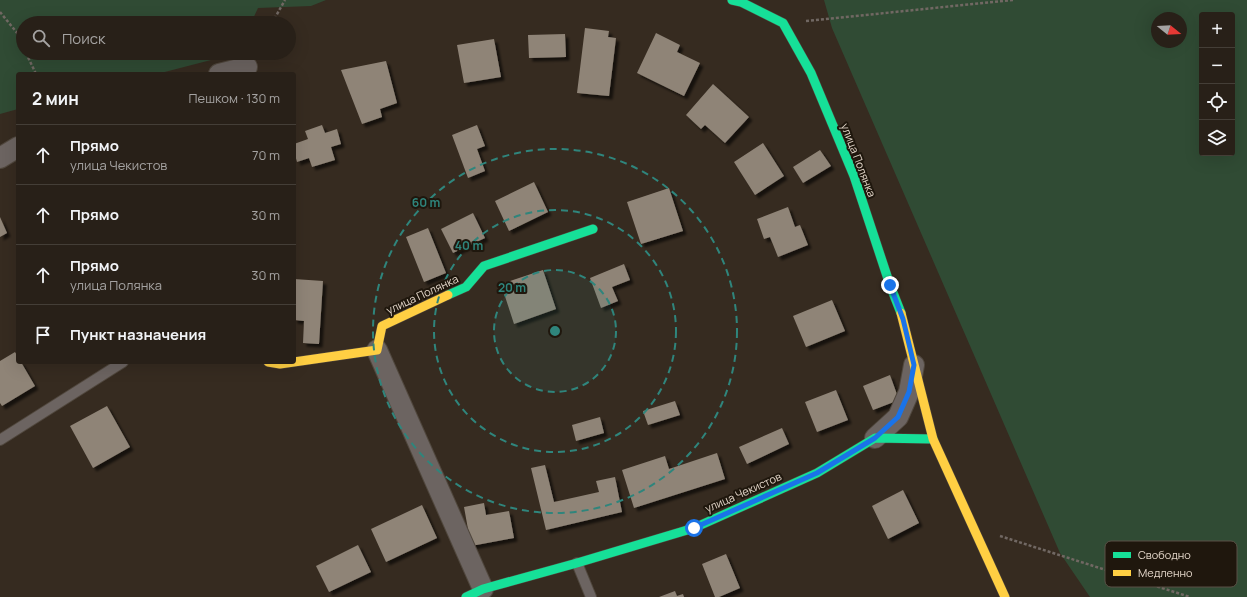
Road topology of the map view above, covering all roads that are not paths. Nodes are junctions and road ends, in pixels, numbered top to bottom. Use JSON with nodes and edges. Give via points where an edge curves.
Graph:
{"nodes":[{"id":1,"x":732,"y":0,"type":"edge"},
{"id":2,"x":247,"y":67,"type":"dead end"},
{"id":3,"x":227,"y":72,"type":"edge"},
{"id":4,"x":16,"y":148,"type":"edge"},
{"id":5,"x":0,"y":158,"type":"edge"},
{"id":6,"x":593,"y":229,"type":"dead end"},
{"id":7,"x":377,"y":350,"type":"junction"},
{"id":8,"x":296,"y":362,"type":"edge"},
{"id":9,"x":120,"y":364,"type":"edge"},
{"id":10,"x":914,"y":365,"type":"junction"},
{"id":11,"x":875,"y":438,"type":"junction"},
{"id":12,"x":933,"y":439,"type":"junction"},
{"id":13,"x":0,"y":440,"type":"edge"},
{"id":14,"x":577,"y":563,"type":"junction"},
{"id":15,"x":474,"y":593,"type":"edge"},
{"id":16,"x":591,"y":597,"type":"edge"},
{"id":17,"x":1005,"y":597,"type":"edge"}],
"edges":[{"from":1,"to":10,"type":"street","name":"улица Полянка","via":[[783,23],[811,73],[854,176],[903,319]]},
{"from":2,"to":3,"type":"street"},
{"from":4,"to":5,"type":"street"},
{"from":6,"to":7,"type":"street","name":"улица Полянка","via":[[484,266],[466,287],[382,326]]},
{"from":7,"to":8,"type":"street"},
{"from":7,"to":15,"type":"street"},
{"from":9,"to":13,"type":"lane"},
{"from":10,"to":11,"type":"street","via":[[909,392],[898,417]]},
{"from":10,"to":12,"type":"street","name":"улица Полянка"},
{"from":11,"to":12,"type":"street"},
{"from":11,"to":14,"type":"street","name":"улица Чекистов","via":[[817,473],[694,528]]},
{"from":12,"to":17,"type":"street","name":"улица Полянка"},
{"from":14,"to":15,"type":"street","name":"улица Чекистов"},
{"from":14,"to":16,"type":"lane"}]}
